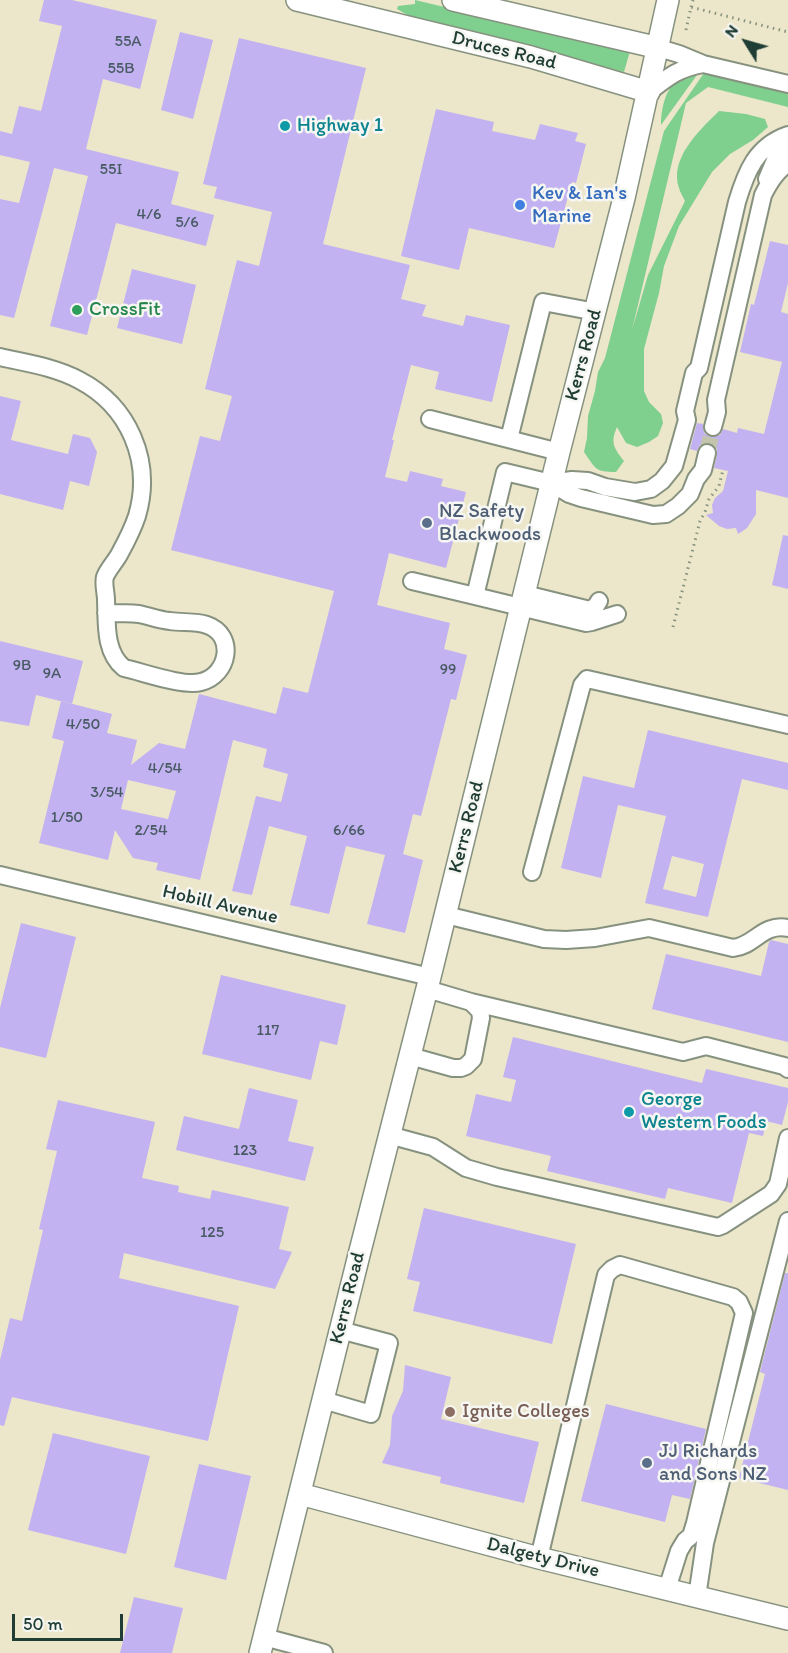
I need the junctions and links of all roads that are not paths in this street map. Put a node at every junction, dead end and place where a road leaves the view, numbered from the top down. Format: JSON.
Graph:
{"nodes":[{"id":1,"x":297,"y":0,"type":"edge"},
{"id":2,"x":453,"y":0,"type":"edge"},
{"id":3,"x":668,"y":0,"type":"edge"},
{"id":4,"x":371,"y":8,"type":"edge"},
{"id":5,"x":658,"y":48,"type":"junction"},
{"id":6,"x":704,"y":64,"type":"junction"},
{"id":7,"x":788,"y":84,"type":"edge"},
{"id":8,"x":649,"y":92,"type":"junction"},
{"id":9,"x":788,"y":135,"type":"edge"},
{"id":10,"x":788,"y":144,"type":"edge"},
{"id":11,"x":788,"y":163,"type":"edge"},
{"id":12,"x":763,"y":195,"type":"junction"},
{"id":13,"x":596,"y":312,"type":"junction"},
{"id":14,"x":0,"y":357,"type":"edge"},
{"id":15,"x":430,"y":418,"type":"dead end"},
{"id":16,"x":709,"y":426,"type":"tunnel mouth"},
{"id":17,"x":509,"y":439,"type":"junction"},
{"id":18,"x":559,"y":452,"type":"junction"},
{"id":19,"x":703,"y":452,"type":"tunnel mouth"},
{"id":20,"x":551,"y":483,"type":"junction"},
{"id":21,"x":412,"y":581,"type":"dead end"},
{"id":22,"x":475,"y":596,"type":"junction"},
{"id":23,"x":523,"y":601,"type":"junction"},
{"id":24,"x":599,"y":601,"type":"dead end"},
{"id":25,"x":106,"y":613,"type":"junction"},
{"id":26,"x":617,"y":614,"type":"dead end"},
{"id":27,"x":788,"y":725,"type":"edge"},
{"id":28,"x":532,"y":872,"type":"dead end"},
{"id":29,"x":0,"y":875,"type":"edge"},
{"id":30,"x":446,"y":915,"type":"junction"},
{"id":31,"x":788,"y":928,"type":"edge"},
{"id":32,"x":429,"y":983,"type":"junction"},
{"id":33,"x":471,"y":1002,"type":"junction"},
{"id":34,"x":410,"y":1056,"type":"junction"},
{"id":35,"x":788,"y":1069,"type":"edge"},
{"id":36,"x":389,"y":1135,"type":"junction"},
{"id":37,"x":788,"y":1138,"type":"edge"},
{"id":38,"x":788,"y":1221,"type":"edge"},
{"id":39,"x":340,"y":1330,"type":"junction"},
{"id":40,"x":323,"y":1400,"type":"junction"},
{"id":41,"x":300,"y":1494,"type":"junction"},
{"id":42,"x":539,"y":1558,"type":"junction"},
{"id":43,"x":667,"y":1589,"type":"junction"},
{"id":44,"x":697,"y":1597,"type":"junction"},
{"id":45,"x":788,"y":1619,"type":"edge"},
{"id":46,"x":262,"y":1645,"type":"edge"},
{"id":47,"x":324,"y":1653,"type":"edge"}],
"edges":[{"from":1,"to":4,"type":"main road","name":"Druces Road"},
{"from":2,"to":5,"type":"main road","name":"Druces Road"},
{"from":3,"to":5,"type":"main road","name":"Kerrs Road"},
{"from":4,"to":8,"type":"main road","name":"Druces Road"},
{"from":5,"to":6,"type":"street","name":"Druces Road"},
{"from":5,"to":8,"type":"main road","name":"Kerrs Road"},
{"from":6,"to":7,"type":"street","name":"Druces Road"},
{"from":6,"to":8,"type":"street","name":"Druces Road"},
{"from":8,"to":13,"type":"main road","name":"Kerrs Road"},
{"from":9,"to":20,"type":"street"},
{"from":10,"to":12,"type":"street"},
{"from":11,"to":12,"type":"street"},
{"from":12,"to":16,"type":"street"},
{"from":13,"to":17,"type":"street"},
{"from":13,"to":18,"type":"main road","name":"Kerrs Road"},
{"from":14,"to":25,"type":"street"},
{"from":15,"to":17,"type":"street"},
{"from":17,"to":18,"type":"street"},
{"from":18,"to":20,"type":"main road","name":"Kerrs Road"},
{"from":19,"to":20,"type":"street"},
{"from":20,"to":22,"type":"street"},
{"from":20,"to":23,"type":"main road","name":"Kerrs Road"},
{"from":21,"to":22,"type":"street"},
{"from":22,"to":23,"type":"street"},
{"from":23,"to":24,"type":"street"},
{"from":23,"to":26,"type":"street"},
{"from":23,"to":30,"type":"main road","name":"Kerrs Road"},
{"from":25,"to":25,"type":"street"},
{"from":27,"to":28,"type":"street"},
{"from":29,"to":32,"type":"street","name":"Hobill Avenue"},
{"from":30,"to":31,"type":"street"},
{"from":30,"to":32,"type":"main road","name":"Kerrs Road"},
{"from":32,"to":33,"type":"street","name":"Hobill Avenue"},
{"from":32,"to":34,"type":"main road","name":"Kerrs Road"},
{"from":33,"to":34,"type":"street"},
{"from":33,"to":35,"type":"street","name":"Hobill Avenue"},
{"from":34,"to":36,"type":"main road","name":"Kerrs Road"},
{"from":36,"to":37,"type":"street"},
{"from":36,"to":39,"type":"main road","name":"Kerrs Road"},
{"from":38,"to":44,"type":"street"},
{"from":39,"to":40,"type":"main road","name":"Kerrs Road"},
{"from":39,"to":40,"type":"street"},
{"from":40,"to":41,"type":"main road","name":"Kerrs Road"},
{"from":41,"to":42,"type":"main road","name":"Dalgety Drive"},
{"from":41,"to":46,"type":"main road","name":"Kerrs Road"},
{"from":42,"to":43,"type":"main road","name":"Dalgety Drive"},
{"from":42,"to":43,"type":"street"},
{"from":43,"to":44,"type":"main road","name":"Dalgety Drive"},
{"from":44,"to":45,"type":"main road","name":"Dalgety Drive"},
{"from":46,"to":47,"type":"street"}]}
